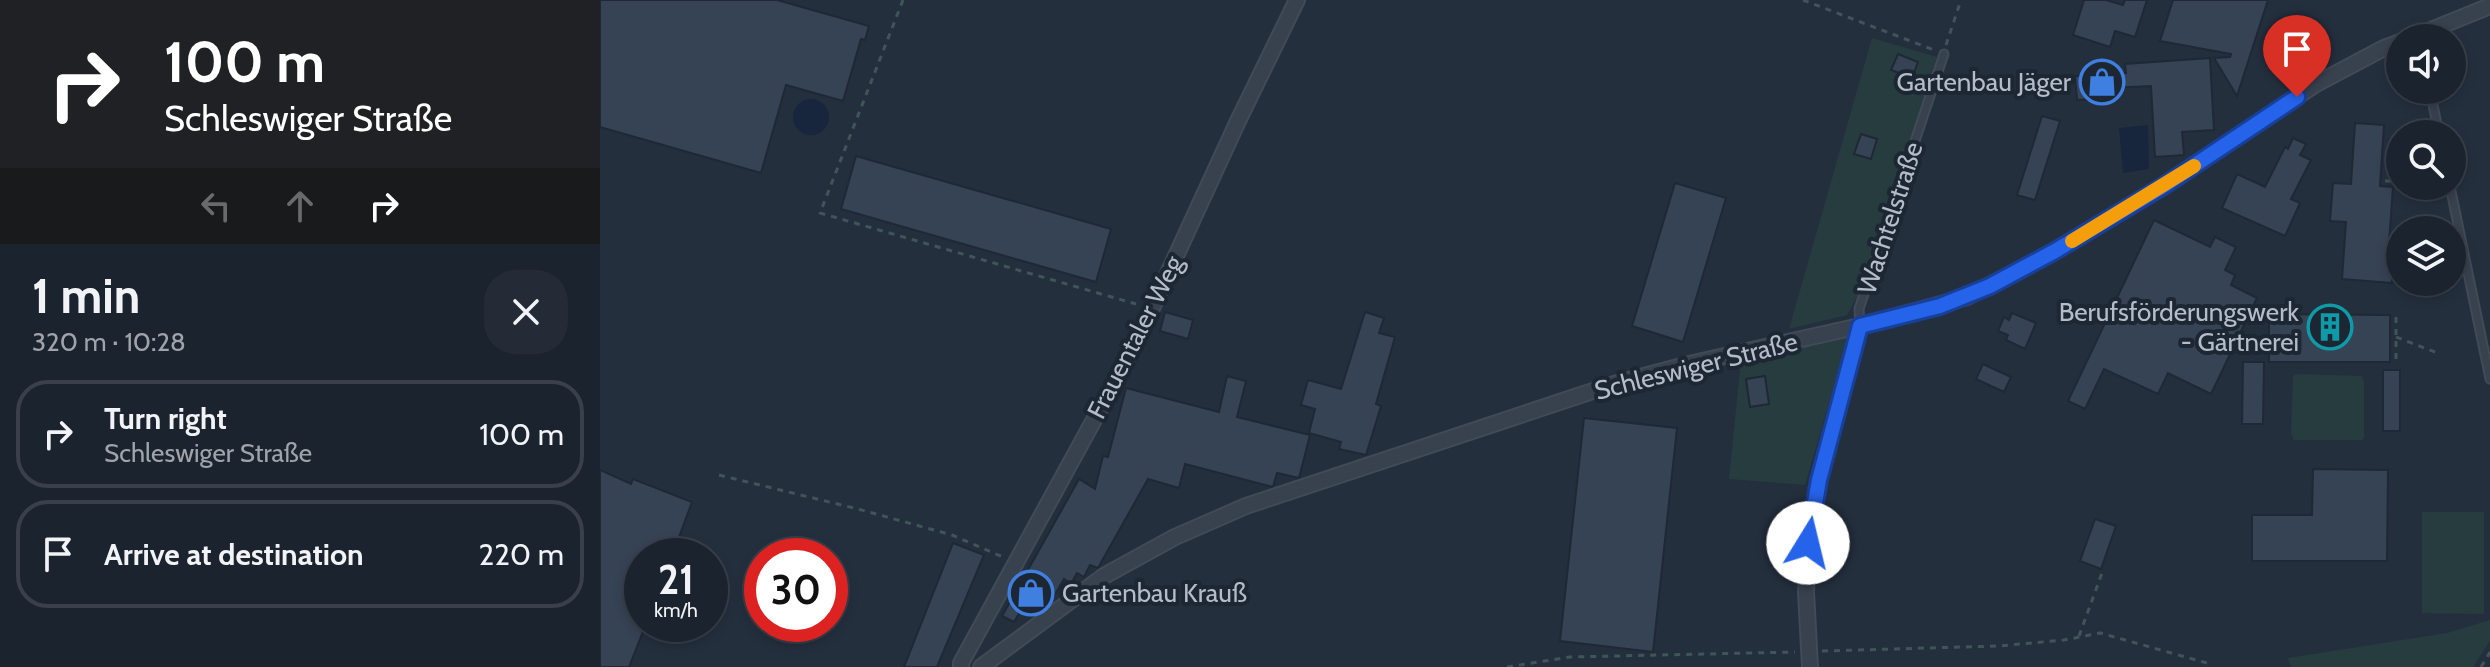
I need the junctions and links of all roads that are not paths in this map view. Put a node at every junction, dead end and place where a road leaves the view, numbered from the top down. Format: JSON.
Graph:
{"nodes":[{"id":1,"x":1297,"y":0,"type":"edge"},
{"id":2,"x":2490,"y":6,"type":"edge"},
{"id":3,"x":2448,"y":24,"type":"edge"},
{"id":4,"x":2386,"y":47,"type":"edge"},
{"id":5,"x":1944,"y":54,"type":"road end"},
{"id":6,"x":2453,"y":200,"type":"edge"},
{"id":7,"x":1860,"y":326,"type":"junction"},
{"id":8,"x":2490,"y":379,"type":"edge"},
{"id":9,"x":961,"y":667,"type":"edge"},
{"id":10,"x":981,"y":667,"type":"edge"},
{"id":11,"x":1810,"y":667,"type":"edge"}],
"edges":[{"from":1,"to":9,"type":"street","name":"Frauentaler Weg"},
{"from":2,"to":3,"type":"street"},
{"from":4,"to":7,"type":"street","name":"Schleswiger Straße"},
{"from":5,"to":7,"type":"lane","name":"Wachtelstraße"},
{"from":6,"to":8,"type":"lane"},
{"from":7,"to":10,"type":"street","name":"Schleswiger Straße"},
{"from":7,"to":11,"type":"street","name":"Wachtelstraße"}]}
